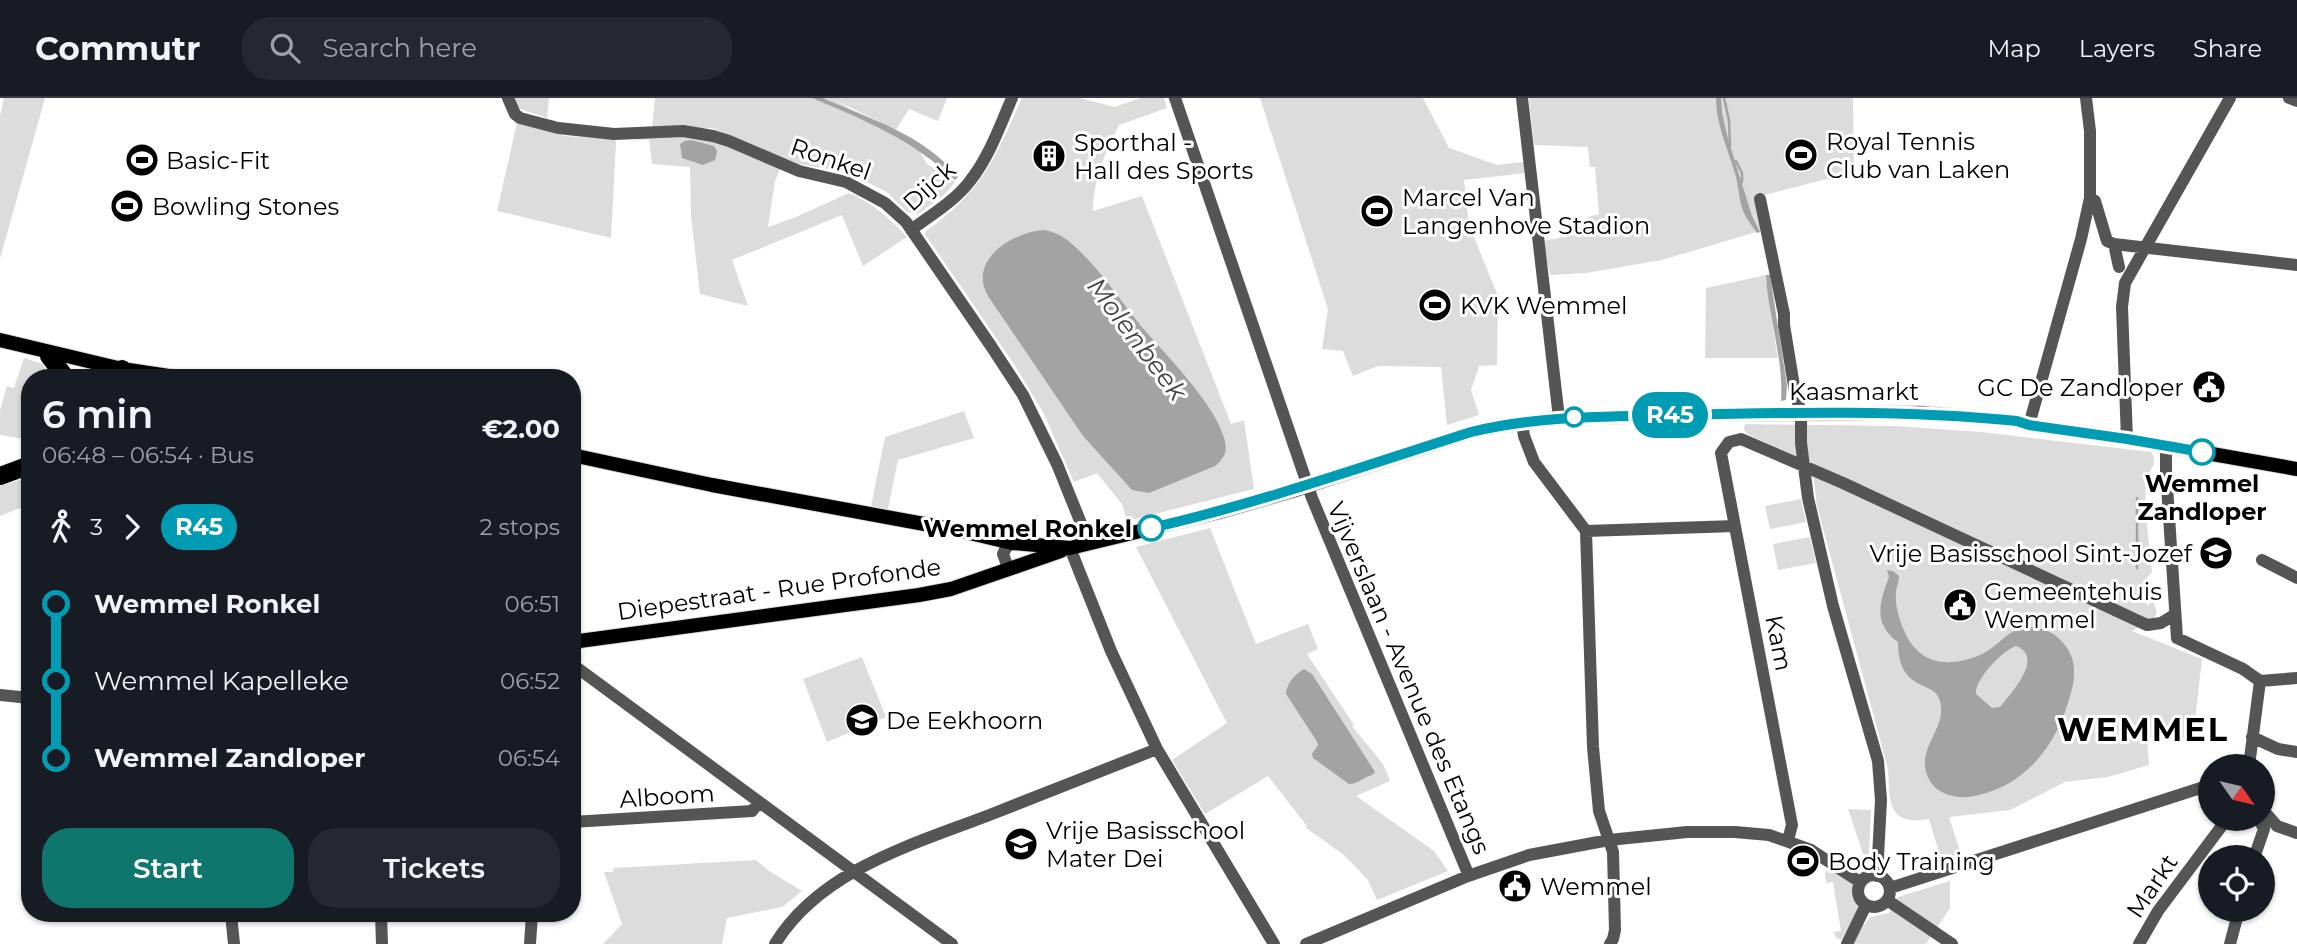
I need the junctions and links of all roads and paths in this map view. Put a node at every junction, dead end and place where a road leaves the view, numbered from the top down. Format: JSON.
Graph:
{"nodes":[{"id":1,"x":508,"y":98,"type":"edge"},
{"id":2,"x":1012,"y":98,"type":"edge"},
{"id":3,"x":1175,"y":98,"type":"edge"},
{"id":4,"x":1522,"y":98,"type":"edge"},
{"id":5,"x":2086,"y":98,"type":"edge"},
{"id":6,"x":2230,"y":98,"type":"edge"},
{"id":7,"x":2289,"y":98,"type":"edge"},
{"id":8,"x":2297,"y":101,"type":"edge"},
{"id":9,"x":2090,"y":198,"type":"junction"},
{"id":10,"x":1760,"y":199,"type":"dead end"},
{"id":11,"x":911,"y":230,"type":"junction"},
{"id":12,"x":2114,"y":244,"type":"junction"},
{"id":13,"x":2147,"y":247,"type":"junction"},
{"id":14,"x":2297,"y":265,"type":"edge"},
{"id":15,"x":2119,"y":267,"type":"dead end"},
{"id":16,"x":0,"y":340,"type":"edge"},
{"id":17,"x":20,"y":345,"type":"junction"},
{"id":18,"x":49,"y":356,"type":"junction"},
{"id":19,"x":59,"y":369,"type":"edge"},
{"id":20,"x":95,"y":369,"type":"edge"},
{"id":21,"x":103,"y":369,"type":"edge"},
{"id":22,"x":1801,"y":413,"type":"junction"},
{"id":23,"x":1559,"y":418,"type":"junction"},
{"id":24,"x":1521,"y":423,"type":"junction"},
{"id":25,"x":2029,"y":425,"type":"junction"},
{"id":26,"x":2127,"y":439,"type":"junction"},
{"id":27,"x":2166,"y":446,"type":"junction"},
{"id":28,"x":581,"y":457,"type":"edge"},
{"id":29,"x":1805,"y":466,"type":"junction"},
{"id":30,"x":21,"y":468,"type":"edge"},
{"id":31,"x":2297,"y":469,"type":"edge"},
{"id":32,"x":21,"y":475,"type":"edge"},
{"id":33,"x":0,"y":476,"type":"edge"},
{"id":34,"x":0,"y":482,"type":"edge"},
{"id":35,"x":1307,"y":485,"type":"junction"},
{"id":36,"x":1735,"y":526,"type":"junction"},
{"id":37,"x":1586,"y":531,"type":"junction"},
{"id":38,"x":1088,"y":543,"type":"junction"},
{"id":39,"x":1019,"y":544,"type":"junction"},
{"id":40,"x":1070,"y":548,"type":"junction"},
{"id":41,"x":2262,"y":560,"type":"dead end"},
{"id":42,"x":1031,"y":561,"type":"junction"},
{"id":43,"x":1013,"y":568,"type":"junction"},
{"id":44,"x":2297,"y":578,"type":"edge"},
{"id":45,"x":2174,"y":615,"type":"junction"},
{"id":46,"x":581,"y":641,"type":"edge"},
{"id":47,"x":581,"y":671,"type":"edge"},
{"id":48,"x":2297,"y":678,"type":"edge"},
{"id":49,"x":2260,"y":681,"type":"junction"},
{"id":50,"x":0,"y":695,"type":"edge"},
{"id":51,"x":21,"y":697,"type":"edge"},
{"id":52,"x":0,"y":704,"type":"edge"},
{"id":53,"x":21,"y":705,"type":"edge"},
{"id":54,"x":2252,"y":737,"type":"junction"},
{"id":55,"x":1157,"y":749,"type":"junction"},
{"id":56,"x":2297,"y":752,"type":"edge"},
{"id":57,"x":2250,"y":754,"type":"edge"},
{"id":58,"x":2198,"y":789,"type":"edge"},
{"id":59,"x":760,"y":802,"type":"junction"},
{"id":60,"x":581,"y":821,"type":"edge"},
{"id":61,"x":2275,"y":823,"type":"edge"},
{"id":62,"x":2218,"y":831,"type":"edge"},
{"id":63,"x":2297,"y":833,"type":"edge"},
{"id":64,"x":1609,"y":840,"type":"junction"},
{"id":65,"x":1788,"y":840,"type":"junction"},
{"id":66,"x":853,"y":872,"type":"junction"},
{"id":67,"x":1469,"y":876,"type":"junction"},
{"id":68,"x":1877,"y":876,"type":"junction"},
{"id":69,"x":1860,"y":882,"type":"junction"},
{"id":70,"x":1889,"y":894,"type":"junction"},
{"id":71,"x":1866,"y":905,"type":"junction"},
{"id":72,"x":232,"y":922,"type":"edge"},
{"id":73,"x":381,"y":922,"type":"edge"},
{"id":74,"x":531,"y":922,"type":"edge"},
{"id":75,"x":2236,"y":922,"type":"edge"},
{"id":76,"x":234,"y":944,"type":"edge"},
{"id":77,"x":382,"y":944,"type":"edge"},
{"id":78,"x":530,"y":944,"type":"edge"},
{"id":79,"x":775,"y":944,"type":"edge"},
{"id":80,"x":952,"y":944,"type":"edge"},
{"id":81,"x":1274,"y":944,"type":"edge"},
{"id":82,"x":1306,"y":944,"type":"edge"},
{"id":83,"x":1610,"y":944,"type":"edge"},
{"id":84,"x":1847,"y":944,"type":"edge"},
{"id":85,"x":1952,"y":944,"type":"edge"},
{"id":86,"x":2139,"y":944,"type":"edge"},
{"id":87,"x":2230,"y":944,"type":"edge"}],
"edges":[{"from":1,"to":11,"type":"street","name":"Ronkel"},
{"from":2,"to":11,"type":"street","name":"Dijck"},
{"from":3,"to":35,"type":"street","name":"Vijverslaan - Avenue des Etangs"},
{"from":4,"to":23,"type":"street"},
{"from":5,"to":9,"type":"street"},
{"from":6,"to":13,"type":"street"},
{"from":7,"to":8,"type":"street"},
{"from":9,"to":12,"type":"street"},
{"from":9,"to":25,"type":"street"},
{"from":10,"to":22,"type":"street"},
{"from":11,"to":38,"type":"street","name":"Ronkel"},
{"from":12,"to":13,"type":"street"},
{"from":12,"to":15,"type":"street"},
{"from":13,"to":14,"type":"street"},
{"from":13,"to":26,"type":"street"},
{"from":16,"to":17,"type":"main road"},
{"from":17,"to":18,"type":"main road"},
{"from":17,"to":21,"type":"main road"},
{"from":18,"to":19,"type":"highway"},
{"from":18,"to":20,"type":"main road"},
{"from":22,"to":23,"type":"main road","name":"Kaasmarkt"},
{"from":22,"to":25,"type":"main road","name":"Kaasmarkt"},
{"from":22,"to":29,"type":"street"},
{"from":23,"to":24,"type":"main road","name":"Kaasmarkt"},
{"from":24,"to":35,"type":"main road","name":"Kaasmarkt"},
{"from":24,"to":37,"type":"street"},
{"from":25,"to":26,"type":"main road","name":"Kaasmarkt"},
{"from":26,"to":27,"type":"main road","name":"Kaasmarkt"},
{"from":27,"to":31,"type":"main road","name":"Kaasmarkt"},
{"from":27,"to":45,"type":"street"},
{"from":28,"to":39,"type":"main road"},
{"from":29,"to":36,"type":"street","name":"Kam"},
{"from":29,"to":45,"type":"street"},
{"from":29,"to":68,"type":"street"},
{"from":30,"to":33,"type":"highway"},
{"from":32,"to":34,"type":"highway"},
{"from":35,"to":38,"type":"main road","name":"Diepestraat - Rue Profonde"},
{"from":35,"to":67,"type":"street","name":"Vijverslaan - Avenue des Etangs"},
{"from":36,"to":37,"type":"street"},
{"from":36,"to":65,"type":"street","name":"Kam"},
{"from":37,"to":64,"type":"street"},
{"from":38,"to":40,"type":"main road","name":"Diepestraat - Rue Profonde"},
{"from":39,"to":40,"type":"main road"},
{"from":39,"to":42,"type":"street"},
{"from":39,"to":43,"type":"street"},
{"from":40,"to":42,"type":"main road","name":"Diepestraat - Rue Profonde"},
{"from":40,"to":55,"type":"street"},
{"from":41,"to":44,"type":"street"},
{"from":42,"to":43,"type":"main road","name":"Diepestraat - Rue Profonde"},
{"from":43,"to":46,"type":"main road","name":"Diepestraat - Rue Profonde"},
{"from":45,"to":49,"type":"street"},
{"from":47,"to":59,"type":"street"},
{"from":48,"to":49,"type":"street"},
{"from":49,"to":54,"type":"street"},
{"from":50,"to":51,"type":"street"},
{"from":52,"to":53,"type":"street"},
{"from":54,"to":56,"type":"street"},
{"from":54,"to":57,"type":"street"},
{"from":55,"to":66,"type":"street"},
{"from":55,"to":81,"type":"street"},
{"from":58,"to":70,"type":"street"},
{"from":59,"to":60,"type":"street","name":"Alboom"},
{"from":59,"to":66,"type":"street"},
{"from":61,"to":63,"type":"street"},
{"from":62,"to":86,"type":"street","name":"Markt"},
{"from":64,"to":65,"type":"street"},
{"from":64,"to":67,"type":"street"},
{"from":64,"to":83,"type":"street"},
{"from":65,"to":69,"type":"street"},
{"from":66,"to":79,"type":"street"},
{"from":66,"to":80,"type":"street"},
{"from":67,"to":82,"type":"street"},
{"from":68,"to":69,"type":"street"},
{"from":68,"to":70,"type":"street"},
{"from":69,"to":71,"type":"street"},
{"from":70,"to":71,"type":"street"},
{"from":70,"to":85,"type":"street"},
{"from":71,"to":84,"type":"street"},
{"from":72,"to":76,"type":"street"},
{"from":73,"to":77,"type":"street"},
{"from":74,"to":78,"type":"street"},
{"from":75,"to":87,"type":"street"}]}
